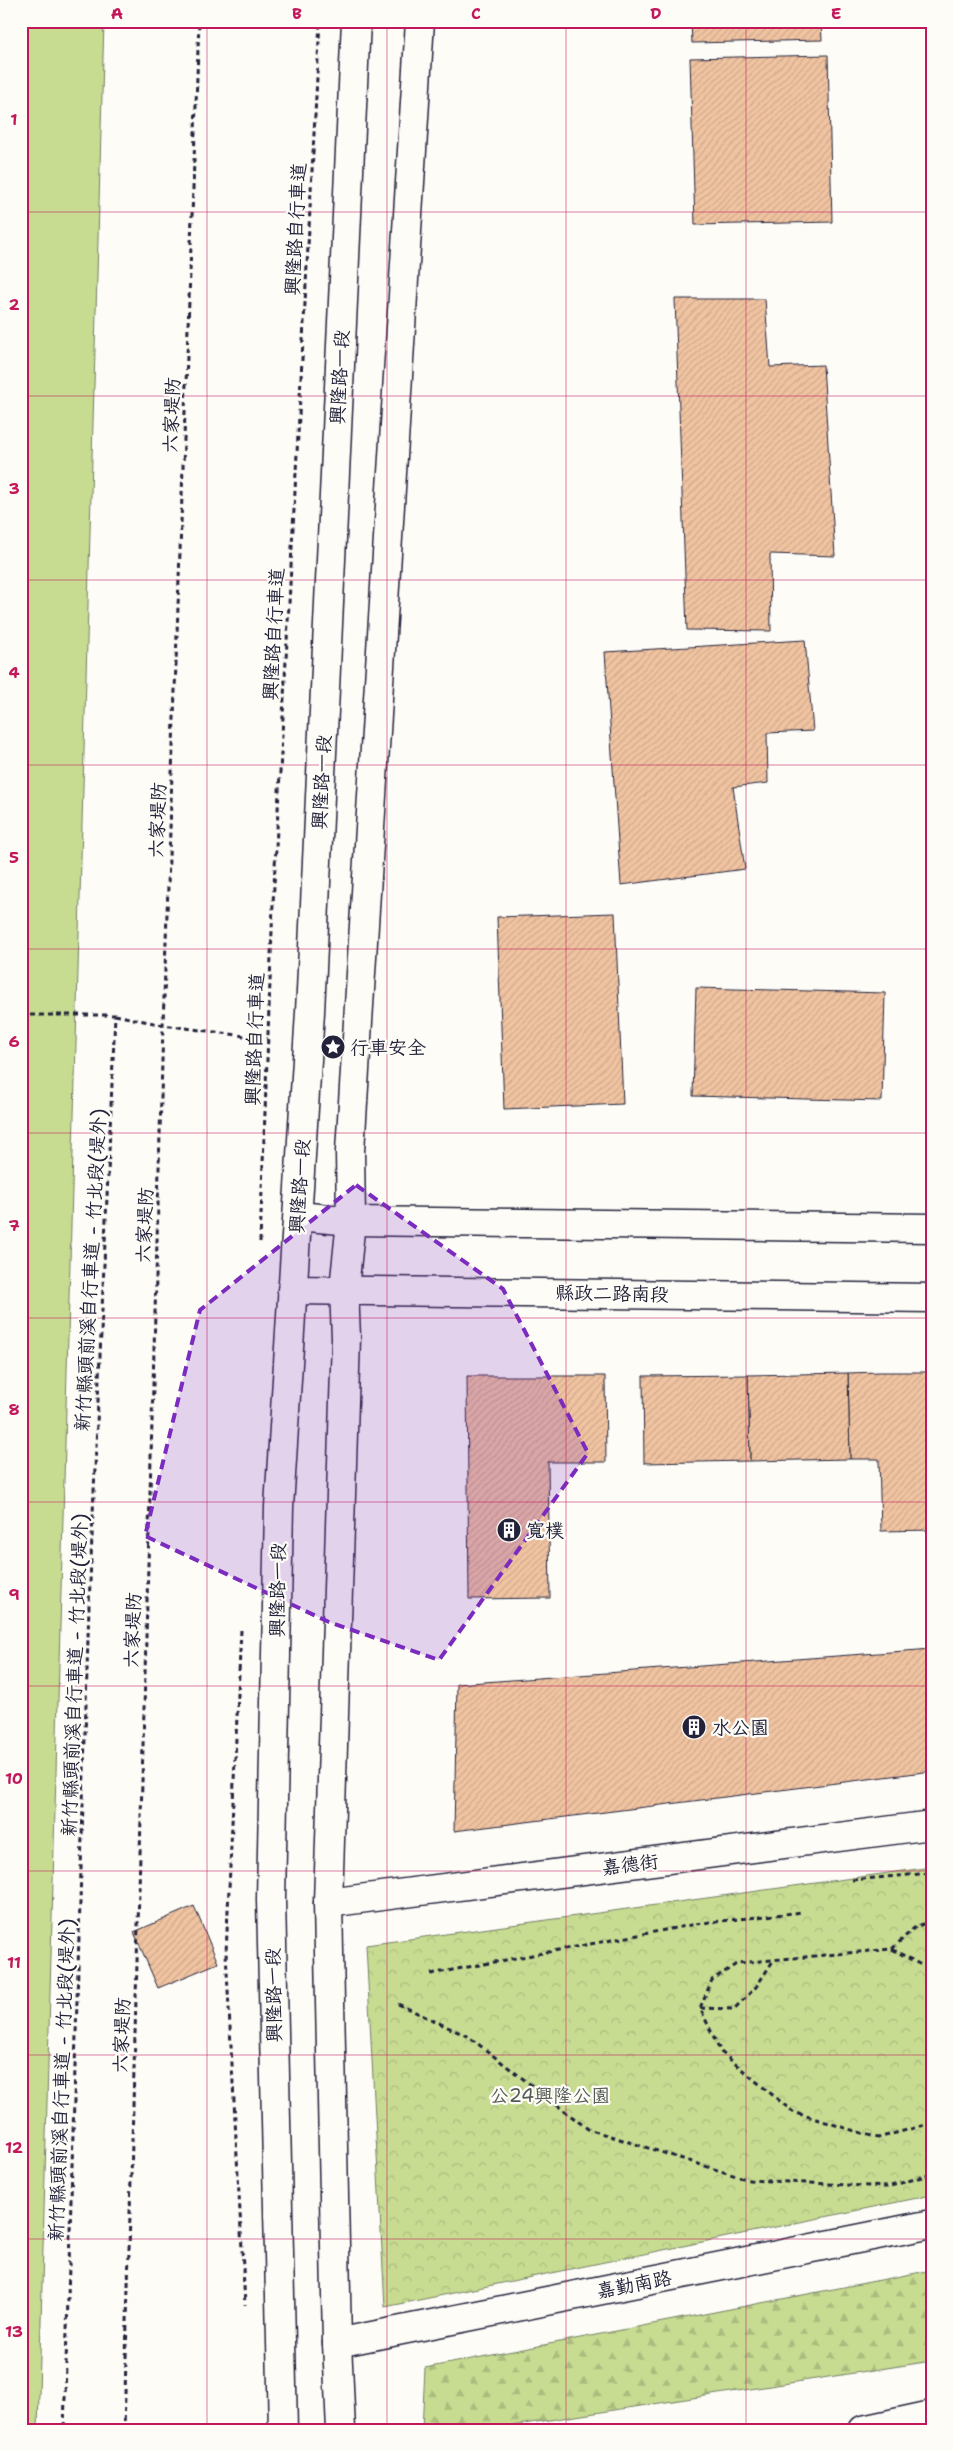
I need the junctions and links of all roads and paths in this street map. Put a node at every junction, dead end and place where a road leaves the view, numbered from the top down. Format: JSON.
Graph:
{"nodes":[{"id":1,"x":199,"y":21,"type":"edge"},
{"id":2,"x":320,"y":21,"type":"edge"},
{"id":3,"x":356,"y":21,"type":"edge"},
{"id":4,"x":420,"y":21,"type":"edge"},
{"id":5,"x":21,"y":1015,"type":"edge"},
{"id":6,"x":115,"y":1015,"type":"junction"},
{"id":7,"x":163,"y":1025,"type":"junction"},
{"id":8,"x":267,"y":1039,"type":"junction"},
{"id":9,"x":298,"y":1216,"type":"junction"},
{"id":10,"x":352,"y":1221,"type":"junction"},
{"id":11,"x":932,"y":1228,"type":"edge"},
{"id":12,"x":260,"y":1248,"type":"dead end"},
{"id":13,"x":344,"y":1289,"type":"junction"},
{"id":14,"x":292,"y":1290,"type":"junction"},
{"id":15,"x":932,"y":1298,"type":"edge"},
{"id":16,"x":932,"y":1825,"type":"edge"},
{"id":17,"x":932,"y":1873,"type":"edge"},
{"id":18,"x":852,"y":1880,"type":"dead end"},
{"id":19,"x":328,"y":1903,"type":"junction"},
{"id":20,"x":803,"y":1912,"type":"dead end"},
{"id":21,"x":932,"y":1920,"type":"edge"},
{"id":22,"x":892,"y":1949,"type":"junction"},
{"id":23,"x":774,"y":1961,"type":"junction"},
{"id":24,"x":932,"y":1966,"type":"edge"},
{"id":25,"x":431,"y":1974,"type":"dead end"},
{"id":26,"x":398,"y":2004,"type":"dead end"},
{"id":27,"x":700,"y":2008,"type":"junction"},
{"id":28,"x":932,"y":2123,"type":"edge"},
{"id":29,"x":932,"y":2174,"type":"edge"},
{"id":30,"x":932,"y":2224,"type":"edge"},
{"id":31,"x":337,"y":2343,"type":"junction"},
{"id":32,"x":932,"y":2415,"type":"edge"},
{"id":33,"x":64,"y":2430,"type":"edge"},
{"id":34,"x":124,"y":2430,"type":"edge"},
{"id":35,"x":283,"y":2430,"type":"edge"},
{"id":36,"x":341,"y":2430,"type":"edge"},
{"id":37,"x":863,"y":2430,"type":"edge"}],
"edges":[{"from":1,"to":7,"type":"path","name":"六家堤防"},
{"from":2,"to":8,"type":"path","name":"興隆路自行車道"},
{"from":3,"to":9,"type":"main road","name":"興隆路一段"},
{"from":4,"to":10,"type":"main road"},
{"from":5,"to":6,"type":"path"},
{"from":6,"to":7,"type":"path"},
{"from":6,"to":33,"type":"path","name":"新竹縣頭前溪自行車道 - 竹北段(堤外)"},
{"from":7,"to":8,"type":"path"},
{"from":7,"to":34,"type":"path","name":"六家堤防"},
{"from":8,"to":12,"type":"path","name":"興隆路自行車道"},
{"from":9,"to":10,"type":"main road"},
{"from":9,"to":14,"type":"main road","name":"興隆路一段"},
{"from":10,"to":11,"type":"main road"},
{"from":10,"to":13,"type":"main road"},
{"from":13,"to":14,"type":"main road","name":"縣政二路南段"},
{"from":13,"to":15,"type":"main road","name":"縣政二路南段"},
{"from":13,"to":19,"type":"main road"},
{"from":14,"to":35,"type":"main road","name":"興隆路一段"},
{"from":16,"to":19,"type":"main road","name":"嘉德街"},
{"from":17,"to":18,"type":"path"},
{"from":19,"to":31,"type":"main road"},
{"from":20,"to":25,"type":"path"},
{"from":21,"to":22,"type":"path"},
{"from":22,"to":23,"type":"path"},
{"from":22,"to":24,"type":"path"},
{"from":23,"to":27,"type":"path"},
{"from":23,"to":27,"type":"path"},
{"from":26,"to":29,"type":"path"},
{"from":27,"to":28,"type":"path"},
{"from":30,"to":31,"type":"main road","name":"嘉勤南路"},
{"from":31,"to":36,"type":"main road"},
{"from":32,"to":37,"type":"main road"}]}
